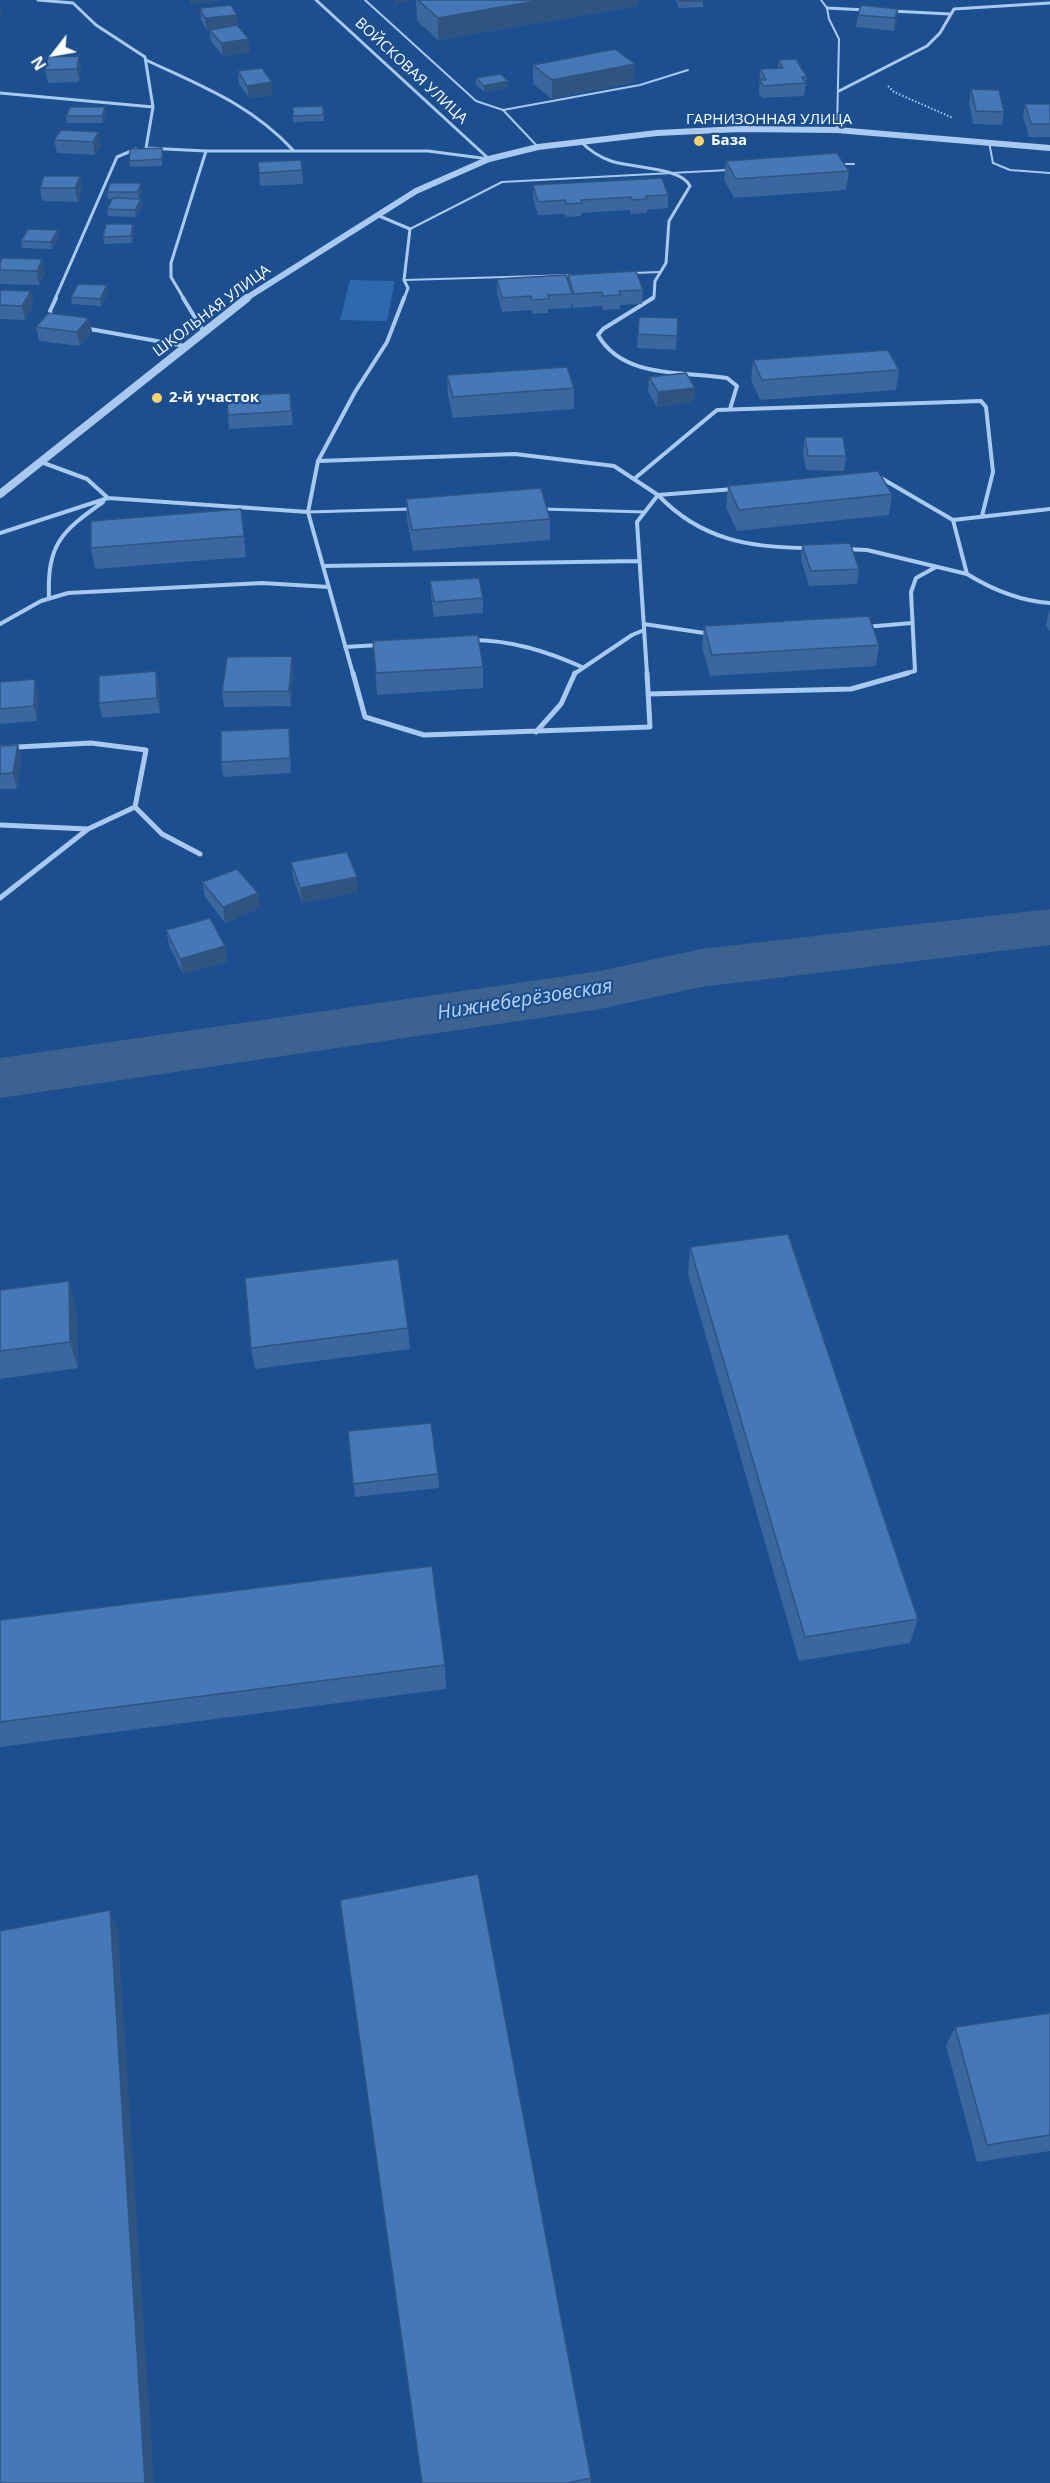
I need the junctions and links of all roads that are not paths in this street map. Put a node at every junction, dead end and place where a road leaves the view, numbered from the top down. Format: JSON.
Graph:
{"nodes":[{"id":1,"x":38,"y":0,"type":"edge"},
{"id":2,"x":316,"y":0,"type":"edge"},
{"id":3,"x":365,"y":0,"type":"edge"},
{"id":4,"x":821,"y":0,"type":"edge"},
{"id":5,"x":952,"y":0,"type":"edge"},
{"id":6,"x":1050,"y":3,"type":"edge"},
{"id":7,"x":827,"y":8,"type":"junction"},
{"id":8,"x":954,"y":9,"type":"junction"},
{"id":9,"x":872,"y":10,"type":"edge"},
{"id":10,"x":883,"y":10,"type":"edge"},
{"id":11,"x":950,"y":14,"type":"junction"},
{"id":12,"x":146,"y":60,"type":"junction"},
{"id":13,"x":688,"y":70,"type":"dead end"},
{"id":14,"x":839,"y":91,"type":"junction"},
{"id":15,"x":0,"y":93,"type":"edge"},
{"id":16,"x":153,"y":107,"type":"junction"},
{"id":17,"x":503,"y":110,"type":"junction"},
{"id":18,"x":837,"y":130,"type":"junction"},
{"id":19,"x":580,"y":141,"type":"junction"},
{"id":20,"x":989,"y":142,"type":"junction"},
{"id":21,"x":538,"y":147,"type":"junction"},
{"id":22,"x":146,"y":148,"type":"junction"},
{"id":23,"x":1050,"y":148,"type":"edge"},
{"id":24,"x":293,"y":150,"type":"junction"},
{"id":25,"x":206,"y":151,"type":"junction"},
{"id":26,"x":489,"y":159,"type":"junction"},
{"id":27,"x":854,"y":164,"type":"dead end"},
{"id":28,"x":831,"y":165,"type":"edge"},
{"id":29,"x":729,"y":170,"type":"edge"},
{"id":30,"x":673,"y":173,"type":"junction"},
{"id":31,"x":1050,"y":173,"type":"edge"},
{"id":32,"x":377,"y":215,"type":"junction"},
{"id":33,"x":410,"y":229,"type":"junction"},
{"id":34,"x":660,"y":272,"type":"junction"},
{"id":35,"x":626,"y":273,"type":"edge"},
{"id":36,"x":579,"y":275,"type":"edge"},
{"id":37,"x":404,"y":280,"type":"junction"},
{"id":38,"x":60,"y":323,"type":"edge"},
{"id":39,"x":83,"y":327,"type":"edge"},
{"id":40,"x":204,"y":332,"type":"junction"},
{"id":41,"x":185,"y":346,"type":"junction"},
{"id":42,"x":730,"y":409,"type":"junction"},
{"id":43,"x":41,"y":462,"type":"junction"},
{"id":44,"x":318,"y":462,"type":"junction"},
{"id":45,"x":634,"y":479,"type":"junction"},
{"id":46,"x":869,"y":479,"type":"edge"},
{"id":47,"x":740,"y":489,"type":"edge"},
{"id":48,"x":0,"y":494,"type":"edge"},
{"id":49,"x":658,"y":495,"type":"junction"},
{"id":50,"x":108,"y":498,"type":"junction"},
{"id":51,"x":421,"y":508,"type":"edge"},
{"id":52,"x":540,"y":509,"type":"edge"},
{"id":53,"x":1050,"y":509,"type":"edge"},
{"id":54,"x":308,"y":512,"type":"junction"},
{"id":55,"x":645,"y":512,"type":"junction"},
{"id":56,"x":982,"y":516,"type":"junction"},
{"id":57,"x":953,"y":520,"type":"junction"},
{"id":58,"x":0,"y":533,"type":"edge"},
{"id":59,"x":819,"y":548,"type":"edge"},
{"id":60,"x":842,"y":548,"type":"edge"},
{"id":61,"x":639,"y":561,"type":"junction"},
{"id":62,"x":323,"y":566,"type":"junction"},
{"id":63,"x":936,"y":567,"type":"junction"},
{"id":64,"x":967,"y":574,"type":"junction"},
{"id":65,"x":329,"y":587,"type":"junction"},
{"id":66,"x":49,"y":598,"type":"junction"},
{"id":67,"x":1050,"y":603,"type":"edge"},
{"id":68,"x":912,"y":623,"type":"junction"},
{"id":69,"x":0,"y":624,"type":"edge"},
{"id":70,"x":644,"y":627,"type":"junction"},
{"id":71,"x":855,"y":628,"type":"edge"},
{"id":72,"x":719,"y":634,"type":"edge"},
{"id":73,"x":464,"y":640,"type":"edge"},
{"id":74,"x":381,"y":645,"type":"edge"},
{"id":75,"x":345,"y":647,"type":"junction"},
{"id":76,"x":582,"y":667,"type":"junction"},
{"id":77,"x":648,"y":694,"type":"junction"},
{"id":78,"x":536,"y":732,"type":"junction"},
{"id":79,"x":0,"y":748,"type":"edge"},
{"id":80,"x":135,"y":807,"type":"junction"},
{"id":81,"x":0,"y":825,"type":"edge"},
{"id":82,"x":87,"y":829,"type":"junction"},
{"id":83,"x":200,"y":854,"type":"dead end"},
{"id":84,"x":0,"y":898,"type":"edge"}],
"edges":[{"from":1,"to":12,"type":"street"},
{"from":2,"to":26,"type":"street","name":"ВОЙСКОВАЯ УЛИЦА"},
{"from":3,"to":17,"type":"lane"},
{"from":4,"to":7,"type":"lane"},
{"from":5,"to":8,"type":"street"},
{"from":6,"to":8,"type":"street"},
{"from":7,"to":9,"type":"street"},
{"from":7,"to":14,"type":"lane"},
{"from":8,"to":11,"type":"street"},
{"from":10,"to":11,"type":"street"},
{"from":11,"to":14,"type":"street"},
{"from":12,"to":16,"type":"street"},
{"from":12,"to":24,"type":"street"},
{"from":13,"to":17,"type":"lane"},
{"from":14,"to":18,"type":"lane"},
{"from":15,"to":16,"type":"street"},
{"from":16,"to":22,"type":"street"},
{"from":17,"to":21,"type":"lane"},
{"from":18,"to":19,"type":"street","name":"ГАРНИЗОННАЯ УЛИЦА"},
{"from":18,"to":20,"type":"street","name":"ГАРНИЗОННАЯ УЛИЦА"},
{"from":19,"to":21,"type":"street","name":"ГАРНИЗОННАЯ УЛИЦА"},
{"from":19,"to":30,"type":"street"},
{"from":20,"to":23,"type":"street","name":"ГАРНИЗОННАЯ УЛИЦА"},
{"from":20,"to":31,"type":"lane"},
{"from":21,"to":26,"type":"street","name":"ГАРНИЗОННАЯ УЛИЦА"},
{"from":22,"to":25,"type":"street"},
{"from":22,"to":38,"type":"street"},
{"from":24,"to":25,"type":"street"},
{"from":24,"to":26,"type":"street"},
{"from":25,"to":40,"type":"street"},
{"from":26,"to":32,"type":"street","name":"ШКОЛЬНАЯ УЛИЦА"},
{"from":27,"to":28,"type":"lane"},
{"from":29,"to":30,"type":"lane"},
{"from":30,"to":33,"type":"lane"},
{"from":30,"to":34,"type":"street"},
{"from":32,"to":33,"type":"street"},
{"from":32,"to":40,"type":"street","name":"ШКОЛЬНАЯ УЛИЦА"},
{"from":33,"to":37,"type":"street"},
{"from":34,"to":35,"type":"lane"},
{"from":34,"to":42,"type":"street"},
{"from":36,"to":37,"type":"lane"},
{"from":37,"to":44,"type":"street"},
{"from":39,"to":41,"type":"street"},
{"from":40,"to":41,"type":"street","name":"ШКОЛЬНАЯ УЛИЦА"},
{"from":41,"to":43,"type":"street","name":"ШКОЛЬНАЯ УЛИЦА"},
{"from":42,"to":45,"type":"street"},
{"from":42,"to":56,"type":"street"},
{"from":43,"to":48,"type":"street","name":"ШКОЛЬНАЯ УЛИЦА"},
{"from":43,"to":50,"type":"street"},
{"from":44,"to":45,"type":"street"},
{"from":44,"to":54,"type":"street"},
{"from":45,"to":49,"type":"street"},
{"from":46,"to":57,"type":"street"},
{"from":47,"to":49,"type":"street"},
{"from":49,"to":55,"type":"street"},
{"from":49,"to":59,"type":"street"},
{"from":50,"to":54,"type":"street"},
{"from":50,"to":58,"type":"street"},
{"from":50,"to":66,"type":"street"},
{"from":51,"to":54,"type":"lane"},
{"from":52,"to":55,"type":"lane"},
{"from":53,"to":56,"type":"street"},
{"from":54,"to":62,"type":"street"},
{"from":55,"to":61,"type":"street"},
{"from":56,"to":57,"type":"street"},
{"from":57,"to":64,"type":"street"},
{"from":60,"to":63,"type":"street"},
{"from":61,"to":62,"type":"street"},
{"from":61,"to":70,"type":"street"},
{"from":62,"to":65,"type":"street"},
{"from":63,"to":64,"type":"street"},
{"from":63,"to":68,"type":"street"},
{"from":64,"to":67,"type":"street"},
{"from":65,"to":66,"type":"street"},
{"from":65,"to":75,"type":"street"},
{"from":66,"to":69,"type":"street"},
{"from":68,"to":71,"type":"street"},
{"from":68,"to":77,"type":"street"},
{"from":70,"to":72,"type":"street"},
{"from":70,"to":76,"type":"street"},
{"from":70,"to":77,"type":"street"},
{"from":73,"to":76,"type":"street"},
{"from":74,"to":75,"type":"street"},
{"from":75,"to":78,"type":"street"},
{"from":76,"to":78,"type":"street"},
{"from":77,"to":78,"type":"street"},
{"from":79,"to":80,"type":"street"},
{"from":80,"to":82,"type":"street"},
{"from":80,"to":83,"type":"street"},
{"from":81,"to":82,"type":"street"},
{"from":82,"to":84,"type":"street"}]}
